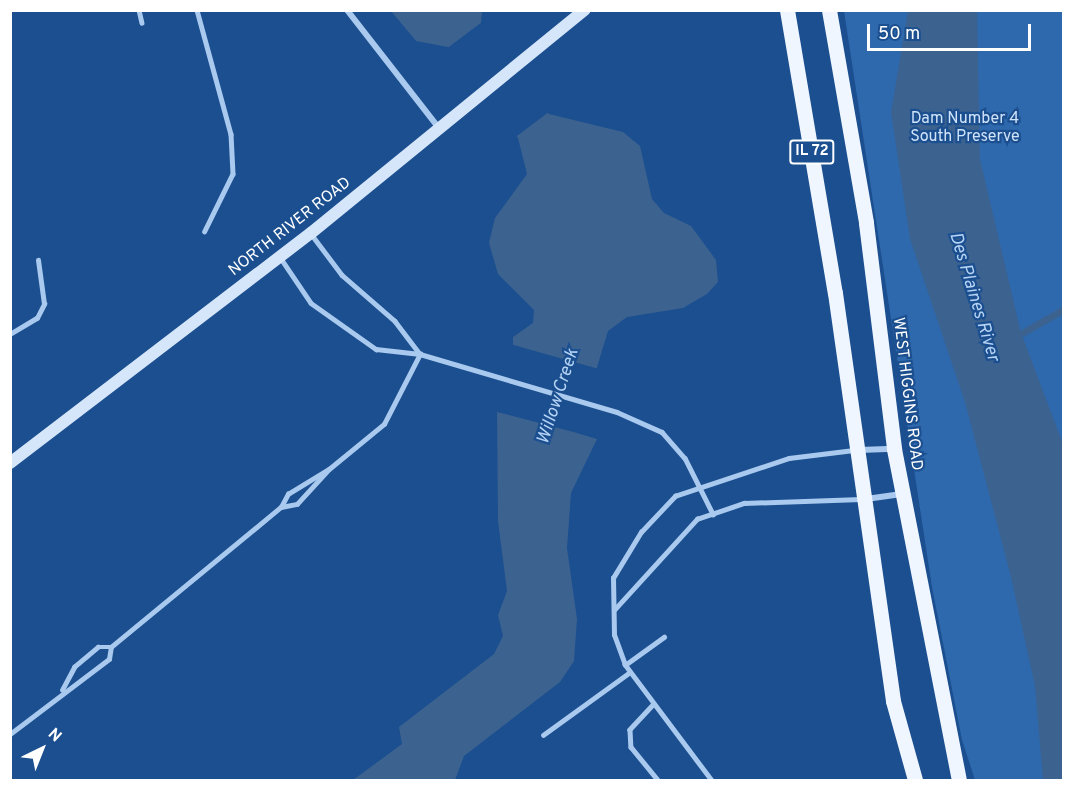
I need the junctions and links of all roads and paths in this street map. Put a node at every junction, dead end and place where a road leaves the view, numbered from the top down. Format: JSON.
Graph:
{"nodes":[{"id":1,"x":139,"y":10,"type":"edge"},
{"id":2,"x":198,"y":10,"type":"edge"},
{"id":3,"x":347,"y":10,"type":"edge"},
{"id":4,"x":584,"y":10,"type":"edge"},
{"id":5,"x":787,"y":10,"type":"edge"},
{"id":6,"x":829,"y":10,"type":"edge"},
{"id":7,"x":142,"y":23,"type":"dead end"},
{"id":8,"x":439,"y":129,"type":"junction"},
{"id":9,"x":205,"y":231,"type":"dead end"},
{"id":10,"x":311,"y":233,"type":"junction"},
{"id":11,"x":280,"y":257,"type":"junction"},
{"id":12,"x":38,"y":260,"type":"dead end"},
{"id":13,"x":10,"y":334,"type":"edge"},
{"id":14,"x":420,"y":354,"type":"junction"},
{"id":15,"x":894,"y":449,"type":"junction"},
{"id":16,"x":856,"y":450,"type":"junction"},
{"id":17,"x":10,"y":463,"type":"edge"},
{"id":18,"x":328,"y":469,"type":"junction"},
{"id":19,"x":700,"y":487,"type":"junction"},
{"id":20,"x":902,"y":494,"type":"junction"},
{"id":21,"x":865,"y":499,"type":"junction"},
{"id":22,"x":281,"y":507,"type":"junction"},
{"id":23,"x":713,"y":514,"type":"junction"},
{"id":24,"x":615,"y":609,"type":"junction"},
{"id":25,"x":664,"y":637,"type":"dead end"},
{"id":26,"x":111,"y":647,"type":"junction"},
{"id":27,"x":625,"y":665,"type":"junction"},
{"id":28,"x":630,"y":672,"type":"junction"},
{"id":29,"x":62,"y":690,"type":"junction"},
{"id":30,"x":653,"y":705,"type":"junction"},
{"id":31,"x":10,"y":734,"type":"edge"},
{"id":32,"x":543,"y":735,"type":"dead end"},
{"id":33,"x":658,"y":780,"type":"edge"},
{"id":34,"x":711,"y":780,"type":"edge"},
{"id":35,"x":915,"y":780,"type":"edge"},
{"id":36,"x":959,"y":780,"type":"edge"}],
"edges":[{"from":1,"to":7,"type":"lane"},
{"from":2,"to":9,"type":"lane"},
{"from":3,"to":8,"type":"street"},
{"from":4,"to":8,"type":"main road","name":"NORTH RIVER ROAD"},
{"from":5,"to":16,"type":"main road","number":"IL 72"},
{"from":6,"to":15,"type":"main road","name":"WEST HIGGINS ROAD","number":"IL 72"},
{"from":8,"to":10,"type":"main road","name":"NORTH RIVER ROAD"},
{"from":10,"to":11,"type":"main road","name":"NORTH RIVER ROAD"},
{"from":10,"to":14,"type":"lane"},
{"from":11,"to":14,"type":"lane"},
{"from":11,"to":17,"type":"main road","name":"NORTH RIVER ROAD"},
{"from":12,"to":13,"type":"lane"},
{"from":14,"to":18,"type":"lane"},
{"from":14,"to":19,"type":"lane"},
{"from":15,"to":16,"type":"street"},
{"from":15,"to":20,"type":"main road","name":"WEST HIGGINS ROAD","number":"IL 72"},
{"from":16,"to":19,"type":"lane"},
{"from":16,"to":21,"type":"main road","number":"IL 72"},
{"from":18,"to":22,"type":"lane"},
{"from":18,"to":22,"type":"lane"},
{"from":19,"to":23,"type":"lane"},
{"from":19,"to":24,"type":"lane"},
{"from":20,"to":21,"type":"street"},
{"from":20,"to":36,"type":"main road","name":"WEST HIGGINS ROAD","number":"IL 72"},
{"from":21,"to":23,"type":"lane"},
{"from":21,"to":35,"type":"main road","number":"IL 72"},
{"from":22,"to":26,"type":"lane"},
{"from":23,"to":24,"type":"lane"},
{"from":24,"to":27,"type":"lane"},
{"from":25,"to":27,"type":"lane"},
{"from":26,"to":29,"type":"lane"},
{"from":26,"to":29,"type":"lane"},
{"from":27,"to":28,"type":"lane"},
{"from":28,"to":30,"type":"lane"},
{"from":28,"to":32,"type":"lane"},
{"from":29,"to":31,"type":"lane"},
{"from":30,"to":33,"type":"lane"},
{"from":30,"to":34,"type":"lane"}]}
